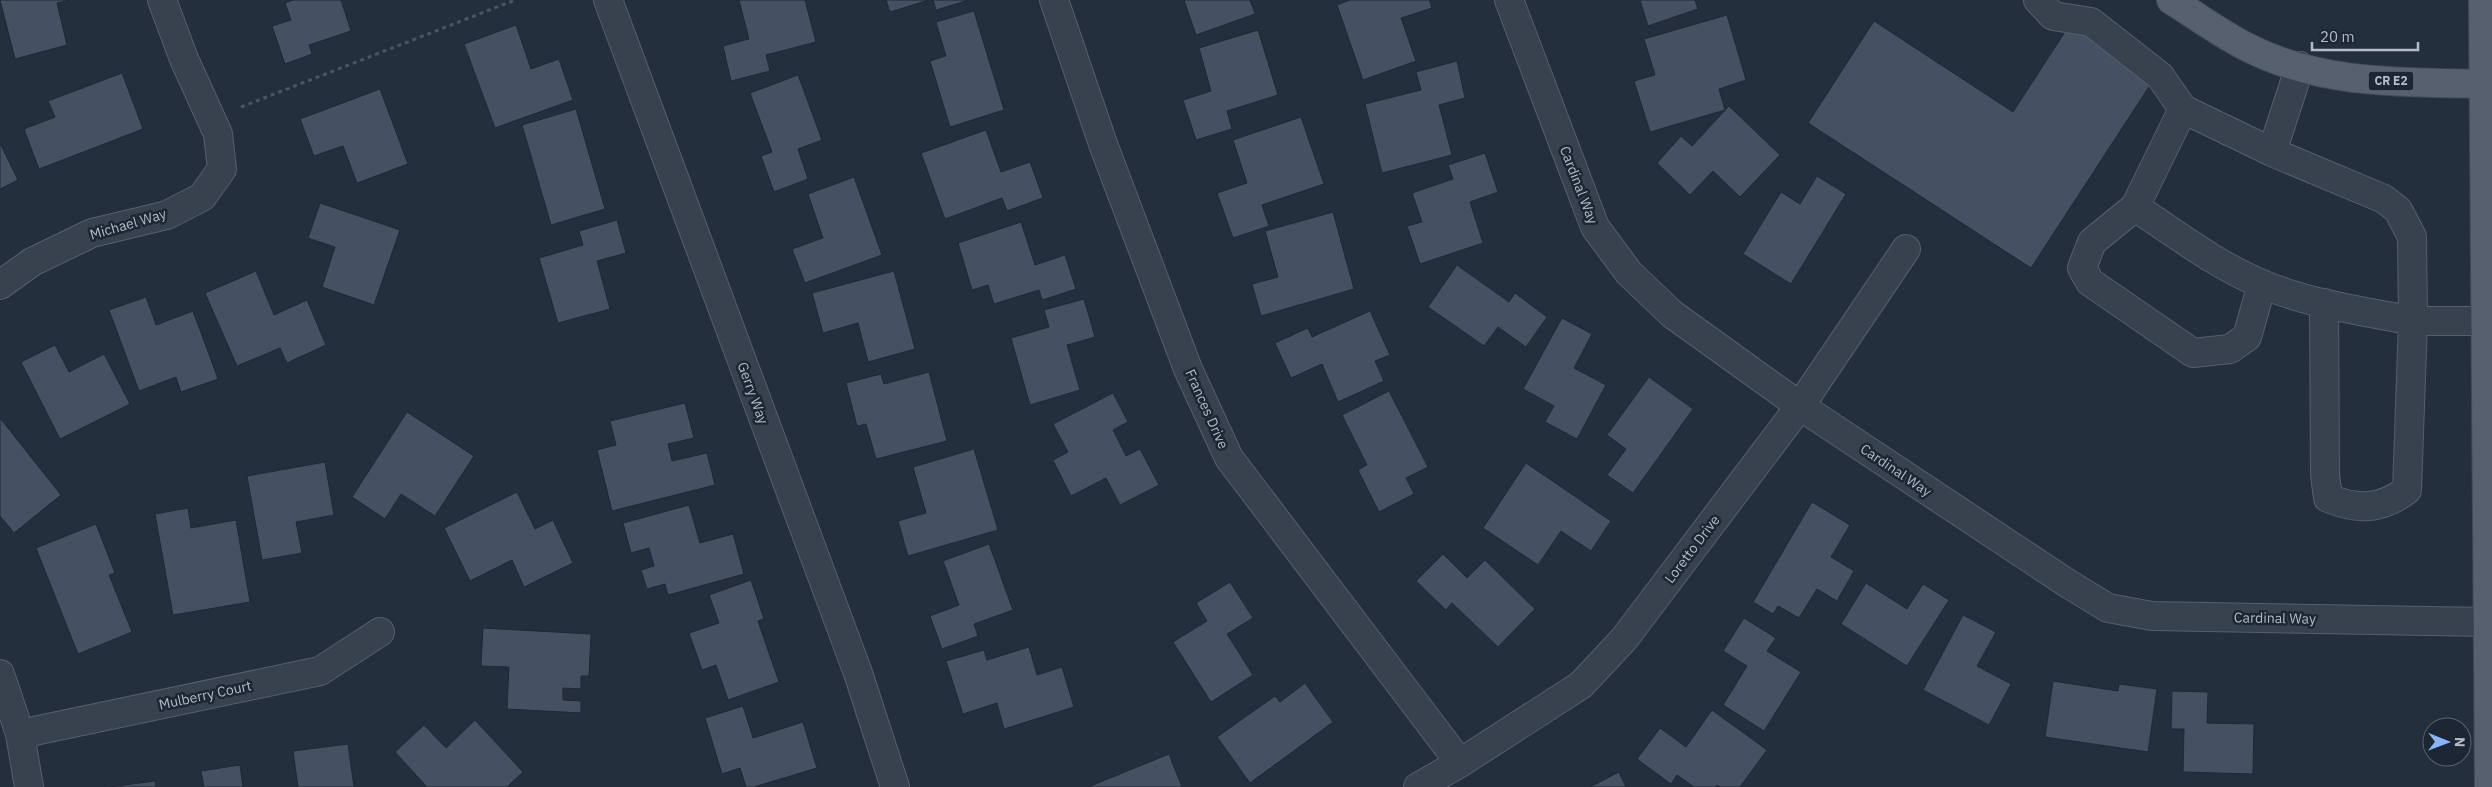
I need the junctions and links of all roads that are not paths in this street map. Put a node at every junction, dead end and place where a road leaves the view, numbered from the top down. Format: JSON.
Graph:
{"nodes":[{"id":1,"x":162,"y":0,"type":"edge"},
{"id":2,"x":608,"y":0,"type":"edge"},
{"id":3,"x":1054,"y":0,"type":"edge"},
{"id":4,"x":1510,"y":0,"type":"edge"},
{"id":5,"x":2038,"y":0,"type":"edge"},
{"id":6,"x":2171,"y":0,"type":"edge"},
{"id":7,"x":2483,"y":0,"type":"edge"},
{"id":8,"x":2300,"y":66,"type":"junction"},
{"id":9,"x":2488,"y":84,"type":"edge"},
{"id":10,"x":2184,"y":109,"type":"junction"},
{"id":11,"x":2272,"y":152,"type":"junction"},
{"id":12,"x":2135,"y":207,"type":"junction"},
{"id":13,"x":1906,"y":249,"type":"dead end"},
{"id":14,"x":2262,"y":284,"type":"junction"},
{"id":15,"x":0,"y":285,"type":"edge"},
{"id":16,"x":2324,"y":303,"type":"junction"},
{"id":17,"x":2413,"y":321,"type":"junction"},
{"id":18,"x":2485,"y":321,"type":"junction"},
{"id":19,"x":1800,"y":406,"type":"junction"},
{"id":20,"x":2487,"y":622,"type":"junction"},
{"id":21,"x":380,"y":632,"type":"dead end"},
{"id":22,"x":0,"y":674,"type":"edge"},
{"id":23,"x":20,"y":734,"type":"junction"},
{"id":24,"x":1460,"y":763,"type":"junction"},
{"id":25,"x":29,"y":787,"type":"edge"},
{"id":26,"x":895,"y":787,"type":"edge"},
{"id":27,"x":1418,"y":787,"type":"edge"},
{"id":28,"x":2489,"y":787,"type":"edge"}],
"edges":[{"from":1,"to":15,"type":"street","name":"Michael Way"},
{"from":2,"to":26,"type":"street","name":"Gerry Way"},
{"from":3,"to":24,"type":"street","name":"Frances Drive"},
{"from":4,"to":19,"type":"street","name":"Cardinal Way"},
{"from":5,"to":10,"type":"street"},
{"from":6,"to":8,"type":"main road","number":"CR E2"},
{"from":7,"to":9,"type":"main road"},
{"from":8,"to":9,"type":"main road","number":"CR E2"},
{"from":8,"to":11,"type":"street"},
{"from":9,"to":18,"type":"main road"},
{"from":10,"to":11,"type":"street"},
{"from":10,"to":12,"type":"street"},
{"from":11,"to":17,"type":"street"},
{"from":12,"to":14,"type":"street"},
{"from":12,"to":14,"type":"street"},
{"from":13,"to":19,"type":"street","name":"Loretto Drive"},
{"from":14,"to":16,"type":"street"},
{"from":16,"to":17,"type":"street"},
{"from":16,"to":17,"type":"street"},
{"from":17,"to":18,"type":"street"},
{"from":18,"to":20,"type":"main road"},
{"from":19,"to":20,"type":"street","name":"Cardinal Way"},
{"from":19,"to":24,"type":"street","name":"Loretto Drive"},
{"from":20,"to":28,"type":"main road"},
{"from":21,"to":23,"type":"street","name":"Mulberry Court"},
{"from":22,"to":23,"type":"street"},
{"from":23,"to":25,"type":"street"},
{"from":24,"to":27,"type":"street","name":"Loretto Drive"}]}
